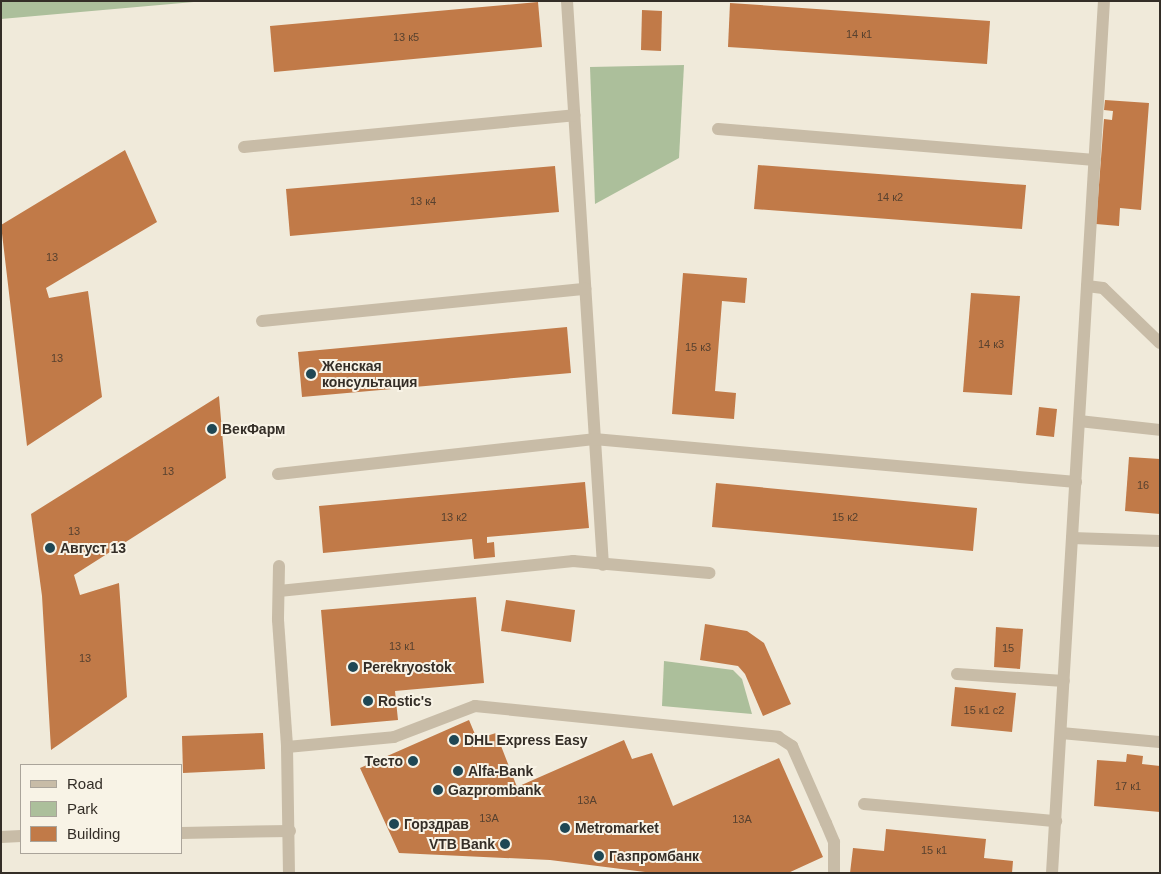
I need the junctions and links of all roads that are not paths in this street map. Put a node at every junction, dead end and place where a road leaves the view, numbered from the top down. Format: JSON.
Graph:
{"nodes":[{"id":1,"x":567,"y":1,"type":"edge"},
{"id":2,"x":1104,"y":1,"type":"edge"},
{"id":3,"x":574,"y":115,"type":"junction"},
{"id":4,"x":718,"y":128,"type":"dead end"},
{"id":5,"x":244,"y":147,"type":"dead end"},
{"id":6,"x":1095,"y":160,"type":"junction"},
{"id":7,"x":1087,"y":286,"type":"junction"},
{"id":8,"x":585,"y":289,"type":"junction"},
{"id":9,"x":262,"y":320,"type":"dead end"},
{"id":10,"x":1160,"y":343,"type":"edge"},
{"id":11,"x":1079,"y":421,"type":"junction"},
{"id":12,"x":1160,"y":430,"type":"edge"},
{"id":13,"x":594,"y":440,"type":"junction"},
{"id":14,"x":278,"y":474,"type":"dead end"},
{"id":15,"x":1076,"y":482,"type":"junction"},
{"id":16,"x":1072,"y":538,"type":"junction"},
{"id":17,"x":1160,"y":541,"type":"edge"},
{"id":18,"x":603,"y":565,"type":"junction"},
{"id":19,"x":279,"y":566,"type":"dead end"},
{"id":20,"x":709,"y":573,"type":"dead end"},
{"id":21,"x":279,"y":591,"type":"junction"},
{"id":22,"x":958,"y":674,"type":"dead end"},
{"id":23,"x":1064,"y":681,"type":"junction"},
{"id":24,"x":1061,"y":733,"type":"junction"},
{"id":25,"x":1160,"y":742,"type":"edge"},
{"id":26,"x":287,"y":747,"type":"junction"},
{"id":27,"x":864,"y":804,"type":"dead end"},
{"id":28,"x":1056,"y":821,"type":"junction"},
{"id":29,"x":290,"y":831,"type":"junction"},
{"id":30,"x":182,"y":833,"type":"edge"},
{"id":31,"x":20,"y":836,"type":"edge"},
{"id":32,"x":1,"y":837,"type":"edge"},
{"id":33,"x":289,"y":873,"type":"edge"},
{"id":34,"x":834,"y":873,"type":"edge"},
{"id":35,"x":1052,"y":873,"type":"edge"}],
"edges":[{"from":1,"to":3,"type":"lane"},
{"from":2,"to":6,"type":"lane"},
{"from":3,"to":5,"type":"lane"},
{"from":3,"to":8,"type":"lane"},
{"from":4,"to":6,"type":"lane"},
{"from":6,"to":7,"type":"lane"},
{"from":7,"to":10,"type":"lane"},
{"from":7,"to":11,"type":"lane"},
{"from":8,"to":9,"type":"lane"},
{"from":8,"to":13,"type":"lane"},
{"from":11,"to":12,"type":"lane"},
{"from":11,"to":15,"type":"lane"},
{"from":13,"to":14,"type":"lane"},
{"from":13,"to":15,"type":"lane"},
{"from":13,"to":18,"type":"lane"},
{"from":15,"to":16,"type":"lane"},
{"from":16,"to":17,"type":"lane"},
{"from":16,"to":23,"type":"lane"},
{"from":18,"to":20,"type":"lane"},
{"from":18,"to":21,"type":"lane"},
{"from":19,"to":21,"type":"lane"},
{"from":21,"to":26,"type":"lane"},
{"from":22,"to":23,"type":"lane"},
{"from":23,"to":24,"type":"lane"},
{"from":24,"to":25,"type":"lane"},
{"from":24,"to":28,"type":"lane"},
{"from":26,"to":29,"type":"lane"},
{"from":26,"to":34,"type":"lane"},
{"from":27,"to":28,"type":"lane"},
{"from":28,"to":35,"type":"lane"},
{"from":29,"to":30,"type":"lane"},
{"from":29,"to":33,"type":"lane"},
{"from":31,"to":32,"type":"lane"}]}
